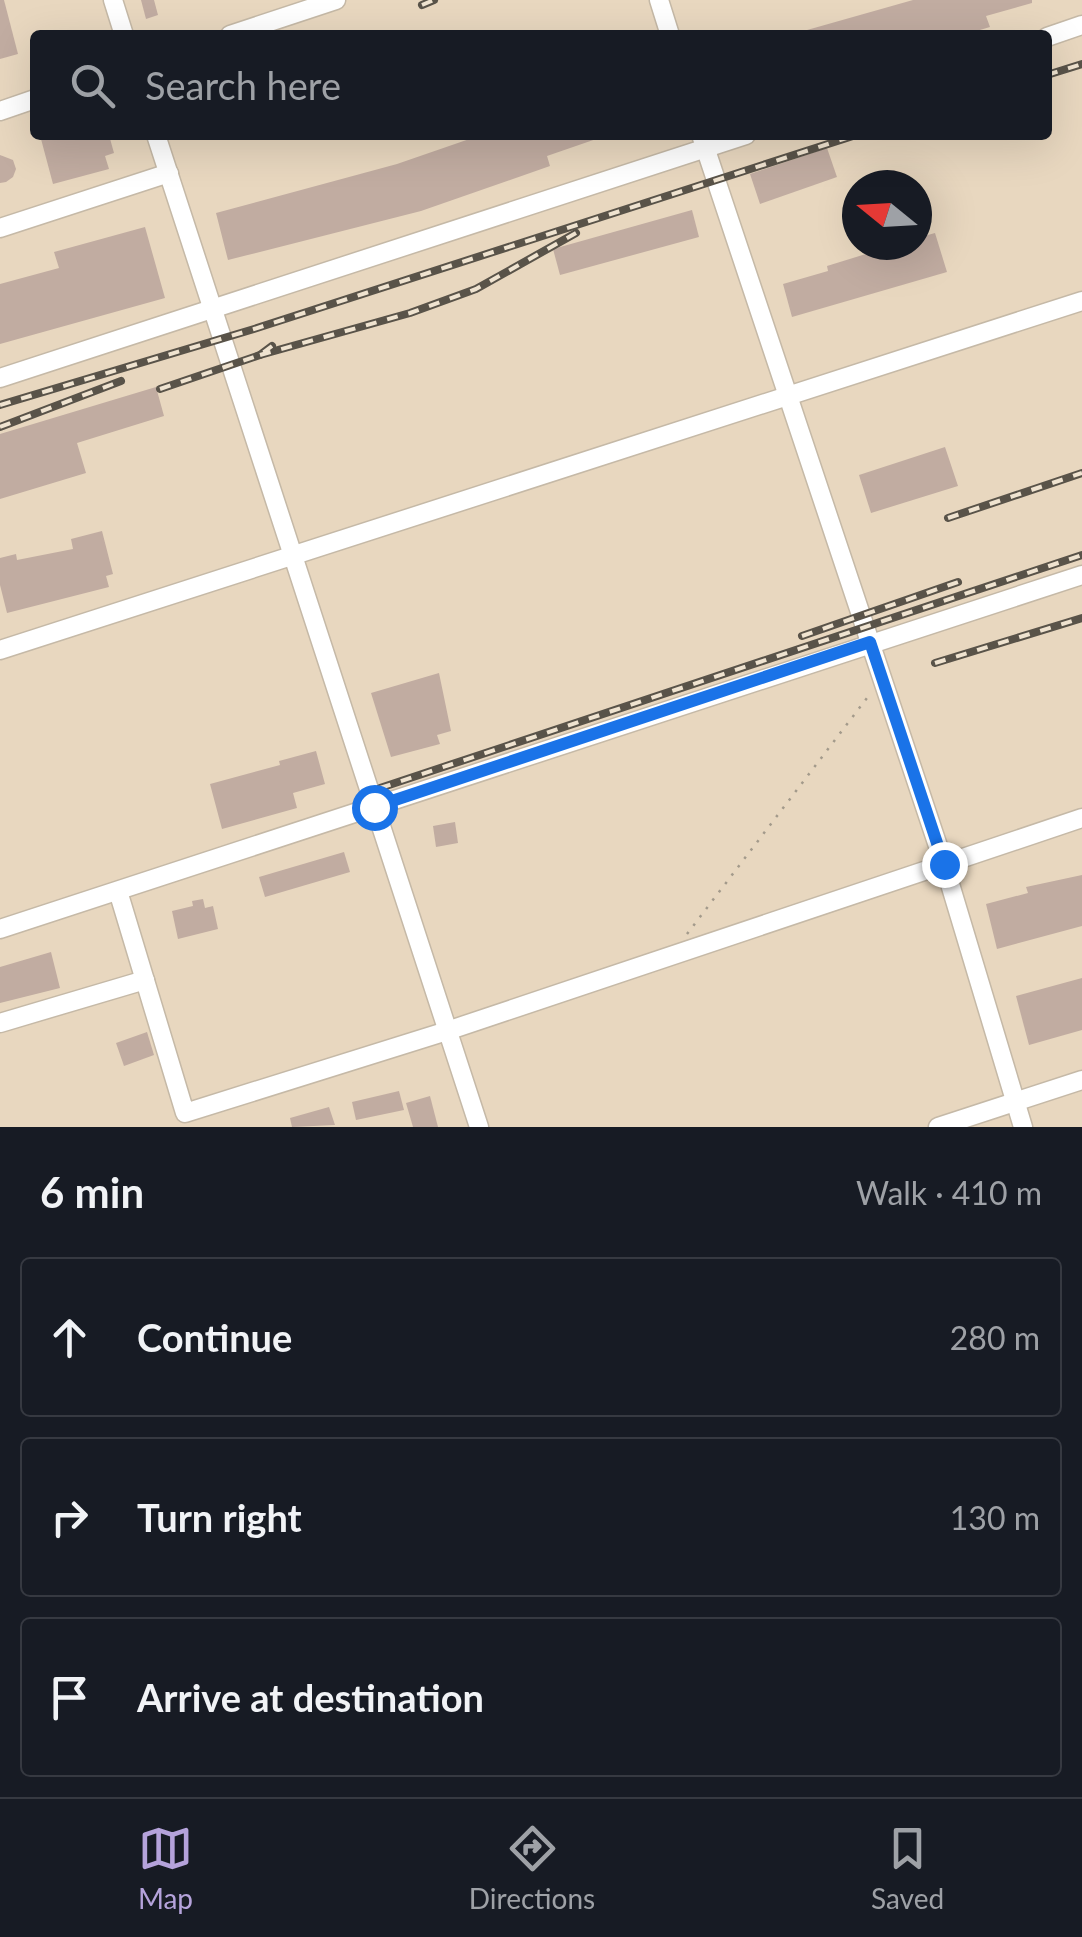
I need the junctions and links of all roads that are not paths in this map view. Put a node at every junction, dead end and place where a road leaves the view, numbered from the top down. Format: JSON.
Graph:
{"nodes":[{"id":1,"x":113,"y":0,"type":"edge"},
{"id":2,"x":336,"y":0,"type":"edge"},
{"id":3,"x":659,"y":0,"type":"edge"},
{"id":4,"x":1082,"y":25,"type":"edge"},
{"id":5,"x":122,"y":30,"type":"edge"},
{"id":6,"x":245,"y":30,"type":"edge"},
{"id":7,"x":668,"y":30,"type":"edge"},
{"id":8,"x":1052,"y":34,"type":"edge"},
{"id":9,"x":30,"y":101,"type":"edge"},
{"id":10,"x":0,"y":111,"type":"edge"},
{"id":11,"x":158,"y":140,"type":"edge"},
{"id":12,"x":703,"y":142,"type":"edge"},
{"id":13,"x":169,"y":173,"type":"junction"},
{"id":14,"x":0,"y":228,"type":"edge"},
{"id":15,"x":1082,"y":301,"type":"edge"},
{"id":16,"x":213,"y":309,"type":"junction"},
{"id":17,"x":0,"y":378,"type":"edge"},
{"id":18,"x":788,"y":394,"type":"junction"},
{"id":19,"x":293,"y":555,"type":"junction"},
{"id":20,"x":1082,"y":574,"type":"edge"},
{"id":21,"x":870,"y":642,"type":"junction"},
{"id":22,"x":0,"y":650,"type":"edge"},
{"id":23,"x":374,"y":807,"type":"junction"},
{"id":24,"x":1082,"y":818,"type":"edge"},
{"id":25,"x":944,"y":864,"type":"junction"},
{"id":26,"x":118,"y":891,"type":"junction"},
{"id":27,"x":0,"y":929,"type":"edge"},
{"id":28,"x":145,"y":980,"type":"junction"},
{"id":29,"x":0,"y":1023,"type":"edge"},
{"id":30,"x":447,"y":1030,"type":"junction"},
{"id":31,"x":1082,"y":1080,"type":"edge"},
{"id":32,"x":1015,"y":1102,"type":"junction"},
{"id":33,"x":187,"y":1120,"type":"edge"},
{"id":34,"x":478,"y":1127,"type":"edge"},
{"id":35,"x":938,"y":1127,"type":"edge"},
{"id":36,"x":1023,"y":1127,"type":"edge"}],
"edges":[{"from":1,"to":5,"type":"street"},
{"from":2,"to":6,"type":"street"},
{"from":3,"to":7,"type":"street"},
{"from":4,"to":8,"type":"street"},
{"from":9,"to":10,"type":"street"},
{"from":11,"to":13,"type":"street"},
{"from":12,"to":16,"type":"street"},
{"from":12,"to":18,"type":"street"},
{"from":13,"to":14,"type":"street"},
{"from":13,"to":16,"type":"street"},
{"from":15,"to":18,"type":"street"},
{"from":16,"to":17,"type":"street"},
{"from":16,"to":19,"type":"street"},
{"from":18,"to":19,"type":"street"},
{"from":18,"to":21,"type":"street"},
{"from":19,"to":22,"type":"street"},
{"from":19,"to":23,"type":"street"},
{"from":20,"to":21,"type":"street"},
{"from":21,"to":23,"type":"street"},
{"from":21,"to":25,"type":"street"},
{"from":23,"to":26,"type":"street"},
{"from":23,"to":30,"type":"street"},
{"from":24,"to":25,"type":"street"},
{"from":25,"to":30,"type":"street"},
{"from":25,"to":32,"type":"street"},
{"from":26,"to":27,"type":"street"},
{"from":26,"to":28,"type":"street"},
{"from":28,"to":29,"type":"street"},
{"from":28,"to":33,"type":"street"},
{"from":30,"to":33,"type":"street"},
{"from":30,"to":34,"type":"street"},
{"from":31,"to":32,"type":"street"},
{"from":32,"to":35,"type":"street"},
{"from":32,"to":36,"type":"street"}]}
